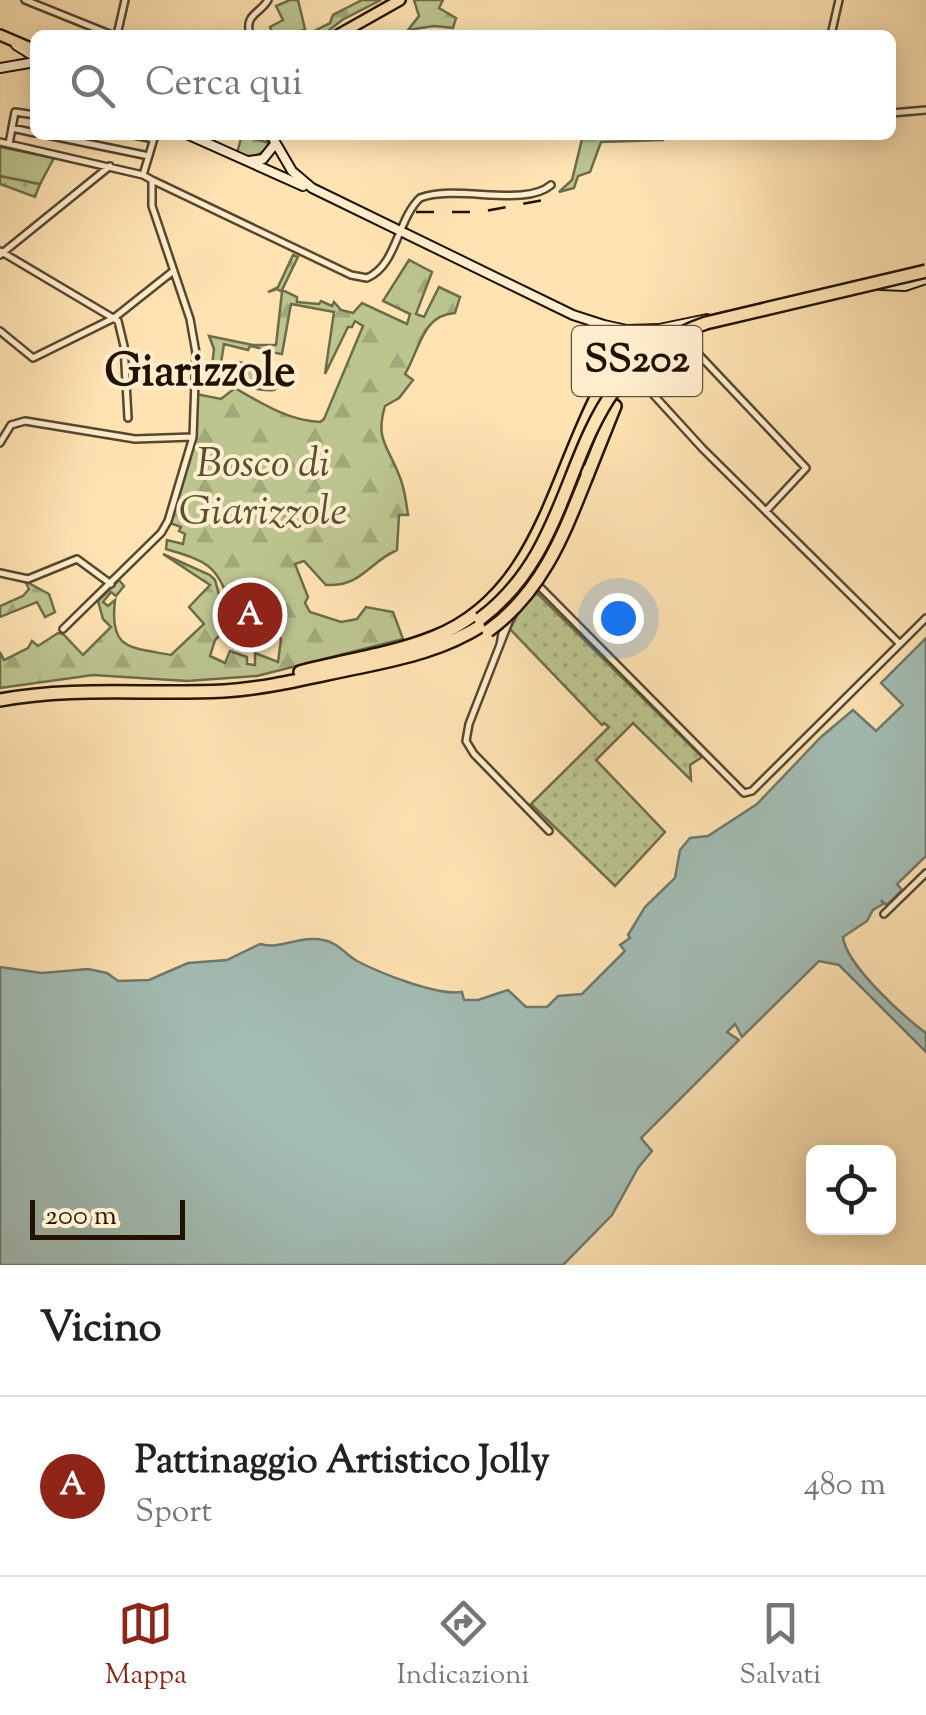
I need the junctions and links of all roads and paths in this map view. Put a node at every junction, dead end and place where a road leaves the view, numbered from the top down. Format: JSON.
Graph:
{"nodes":[{"id":1,"x":25,"y":0,"type":"edge"},
{"id":2,"x":125,"y":0,"type":"edge"},
{"id":3,"x":400,"y":0,"type":"edge"},
{"id":4,"x":839,"y":0,"type":"edge"},
{"id":5,"x":268,"y":1,"type":"edge"},
{"id":6,"x":101,"y":30,"type":"edge"},
{"id":7,"x":116,"y":30,"type":"edge"},
{"id":8,"x":249,"y":30,"type":"edge"},
{"id":9,"x":347,"y":30,"type":"edge"},
{"id":10,"x":832,"y":30,"type":"edge"},
{"id":11,"x":4,"y":37,"type":"edge"},
{"id":12,"x":23,"y":50,"type":"junction"},
{"id":13,"x":30,"y":53,"type":"edge"},
{"id":14,"x":30,"y":54,"type":"edge"},
{"id":15,"x":30,"y":58,"type":"edge"},
{"id":16,"x":19,"y":63,"type":"junction"},
{"id":17,"x":0,"y":68,"type":"edge"},
{"id":18,"x":926,"y":110,"type":"edge"},
{"id":19,"x":896,"y":113,"type":"edge"},
{"id":20,"x":30,"y":114,"type":"edge"},
{"id":21,"x":12,"y":128,"type":"junction"},
{"id":22,"x":30,"y":131,"type":"edge"},
{"id":23,"x":75,"y":140,"type":"edge"},
{"id":24,"x":106,"y":140,"type":"edge"},
{"id":25,"x":153,"y":140,"type":"edge"},
{"id":26,"x":200,"y":140,"type":"edge"},
{"id":27,"x":273,"y":140,"type":"edge"},
{"id":28,"x":0,"y":142,"type":"edge"},
{"id":29,"x":9,"y":144,"type":"junction"},
{"id":30,"x":104,"y":147,"type":"junction"},
{"id":31,"x":149,"y":156,"type":"junction"},
{"id":32,"x":244,"y":161,"type":"junction"},
{"id":33,"x":110,"y":166,"type":"junction"},
{"id":34,"x":143,"y":175,"type":"junction"},
{"id":35,"x":152,"y":180,"type":"junction"},
{"id":36,"x":550,"y":185,"type":"dead end"},
{"id":37,"x":327,"y":196,"type":"junction"},
{"id":38,"x":400,"y":232,"type":"junction"},
{"id":39,"x":1,"y":253,"type":"edge"},
{"id":40,"x":172,"y":272,"type":"junction"},
{"id":41,"x":926,"y":274,"type":"edge"},
{"id":42,"x":114,"y":318,"type":"junction"},
{"id":43,"x":587,"y":320,"type":"junction"},
{"id":44,"x":681,"y":324,"type":"junction"},
{"id":45,"x":627,"y":330,"type":"junction"},
{"id":46,"x":0,"y":331,"type":"edge"},
{"id":47,"x":686,"y":344,"type":"junction"},
{"id":48,"x":633,"y":352,"type":"junction"},
{"id":49,"x":608,"y":364,"type":"junction"},
{"id":50,"x":624,"y":375,"type":"junction"},
{"id":51,"x":600,"y":390,"type":"junction"},
{"id":52,"x":615,"y":406,"type":"junction"},
{"id":53,"x":128,"y":418,"type":"dead end"},
{"id":54,"x":193,"y":437,"type":"junction"},
{"id":55,"x":0,"y":443,"type":"edge"},
{"id":56,"x":766,"y":512,"type":"junction"},
{"id":57,"x":523,"y":571,"type":"junction"},
{"id":58,"x":0,"y":573,"type":"edge"},
{"id":59,"x":530,"y":577,"type":"junction"},
{"id":60,"x":111,"y":584,"type":"junction"},
{"id":61,"x":926,"y":618,"type":"edge"},
{"id":62,"x":484,"y":625,"type":"junction"},
{"id":63,"x":63,"y":629,"type":"dead end"},
{"id":64,"x":900,"y":644,"type":"junction"},
{"id":65,"x":500,"y":645,"type":"junction"},
{"id":66,"x":286,"y":675,"type":"junction"},
{"id":67,"x":0,"y":699,"type":"edge"},
{"id":68,"x":549,"y":830,"type":"dead end"},
{"id":69,"x":926,"y":873,"type":"edge"},
{"id":70,"x":884,"y":914,"type":"dead end"}],
"edges":[{"from":1,"to":6,"type":"street"},
{"from":2,"to":7,"type":"street"},
{"from":3,"to":9,"type":"main road"},
{"from":4,"to":10,"type":"street"},
{"from":5,"to":8,"type":"street"},
{"from":11,"to":12,"type":"main road"},
{"from":11,"to":13,"type":"main road"},
{"from":12,"to":14,"type":"main road"},
{"from":12,"to":16,"type":"main road"},
{"from":15,"to":16,"type":"main road"},
{"from":16,"to":17,"type":"main road"},
{"from":18,"to":19,"type":"street"},
{"from":20,"to":21,"type":"street"},
{"from":21,"to":22,"type":"street"},
{"from":21,"to":29,"type":"street"},
{"from":23,"to":30,"type":"street"},
{"from":24,"to":30,"type":"street"},
{"from":25,"to":31,"type":"street"},
{"from":26,"to":32,"type":"main road"},
{"from":27,"to":32,"type":"main road"},
{"from":27,"to":37,"type":"main road"},
{"from":28,"to":29,"type":"street"},
{"from":29,"to":33,"type":"street"},
{"from":30,"to":31,"type":"street"},
{"from":31,"to":34,"type":"street"},
{"from":32,"to":37,"type":"main road"},
{"from":33,"to":34,"type":"street"},
{"from":33,"to":39,"type":"street"},
{"from":34,"to":35,"type":"street"},
{"from":35,"to":38,"type":"street"},
{"from":35,"to":40,"type":"street"},
{"from":36,"to":38,"type":"street"},
{"from":37,"to":38,"type":"main road"},
{"from":38,"to":43,"type":"main road"},
{"from":39,"to":42,"type":"street"},
{"from":40,"to":42,"type":"street"},
{"from":40,"to":54,"type":"street"},
{"from":41,"to":44,"type":"main road"},
{"from":41,"to":62,"type":"highway","number":"SS202","bridge":true},
{"from":42,"to":46,"type":"street"},
{"from":42,"to":53,"type":"street"},
{"from":43,"to":45,"type":"main road"},
{"from":43,"to":49,"type":"street"},
{"from":44,"to":45,"type":"main road"},
{"from":44,"to":47,"type":"street"},
{"from":44,"to":48,"type":"street"},
{"from":45,"to":48,"type":"street"},
{"from":45,"to":49,"type":"street"},
{"from":47,"to":56,"type":"street"},
{"from":47,"to":56,"type":"street"},
{"from":48,"to":50,"type":"street"},
{"from":49,"to":50,"type":"street"},
{"from":49,"to":51,"type":"street"},
{"from":50,"to":52,"type":"street"},
{"from":51,"to":57,"type":"street"},
{"from":51,"to":66,"type":"highway"},
{"from":52,"to":59,"type":"street"},
{"from":52,"to":62,"type":"highway","bridge":true},
{"from":54,"to":55,"type":"street"},
{"from":54,"to":60,"type":"street"},
{"from":56,"to":64,"type":"street"},
{"from":57,"to":59,"type":"street"},
{"from":57,"to":65,"type":"street"},
{"from":58,"to":60,"type":"street"},
{"from":59,"to":64,"type":"street"},
{"from":59,"to":65,"type":"street"},
{"from":60,"to":63,"type":"street"},
{"from":61,"to":64,"type":"street"},
{"from":62,"to":66,"type":"highway","number":"SS202"},
{"from":62,"to":67,"type":"highway","number":"SS202"},
{"from":65,"to":68,"type":"street"},
{"from":66,"to":67,"type":"highway","number":"SS202"},
{"from":69,"to":70,"type":"street"}]}
